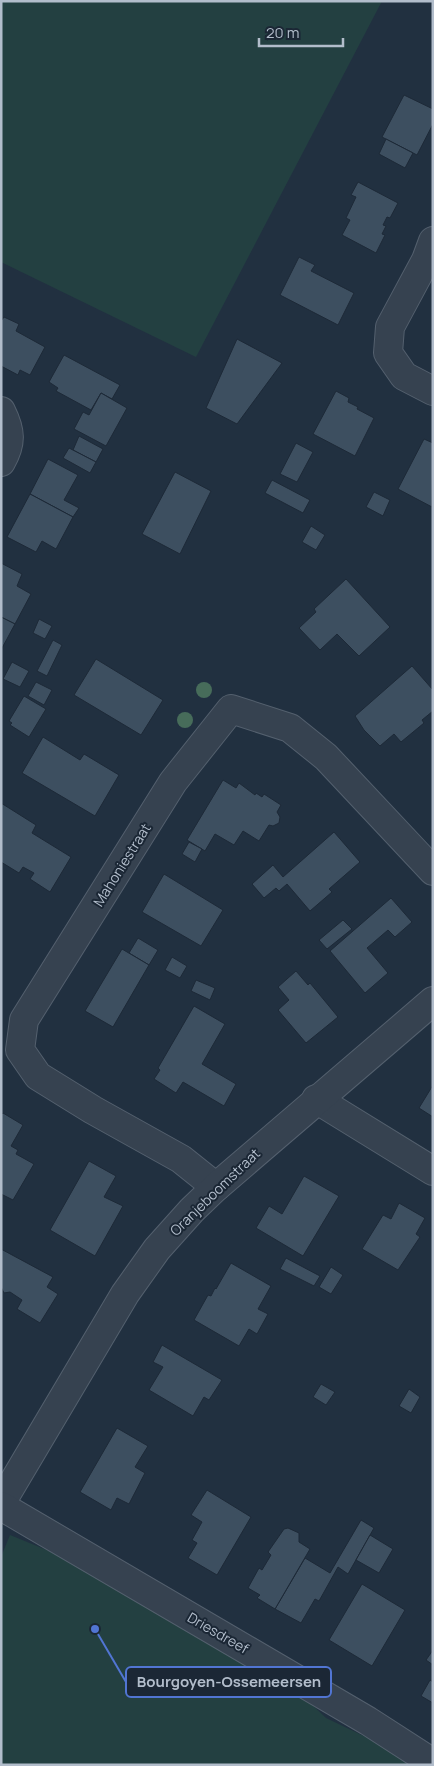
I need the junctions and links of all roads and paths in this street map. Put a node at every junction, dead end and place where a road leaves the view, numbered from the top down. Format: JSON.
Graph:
{"nodes":[{"id":1,"x":431,"y":254,"type":"edge"},
{"id":2,"x":433,"y":391,"type":"edge"},
{"id":3,"x":1,"y":412,"type":"edge"},
{"id":4,"x":1,"y":462,"type":"edge"},
{"id":5,"x":433,"y":871,"type":"edge"},
{"id":6,"x":433,"y":1001,"type":"edge"},
{"id":7,"x":316,"y":1100,"type":"junction"},
{"id":8,"x":433,"y":1171,"type":"edge"},
{"id":9,"x":216,"y":1187,"type":"junction"},
{"id":10,"x":1,"y":1504,"type":"edge"},
{"id":11,"x":433,"y":1763,"type":"edge"}],
"edges":[{"from":1,"to":2,"type":"street"},
{"from":3,"to":4,"type":"street"},
{"from":5,"to":9,"type":"street","name":"Mahoniestraat"},
{"from":6,"to":7,"type":"street","name":"Oranjeboomstraat"},
{"from":7,"to":8,"type":"street"},
{"from":7,"to":9,"type":"street","name":"Oranjeboomstraat"},
{"from":9,"to":10,"type":"street","name":"Oranjeboomstraat"},
{"from":10,"to":11,"type":"street","name":"Driesdreef"}]}
